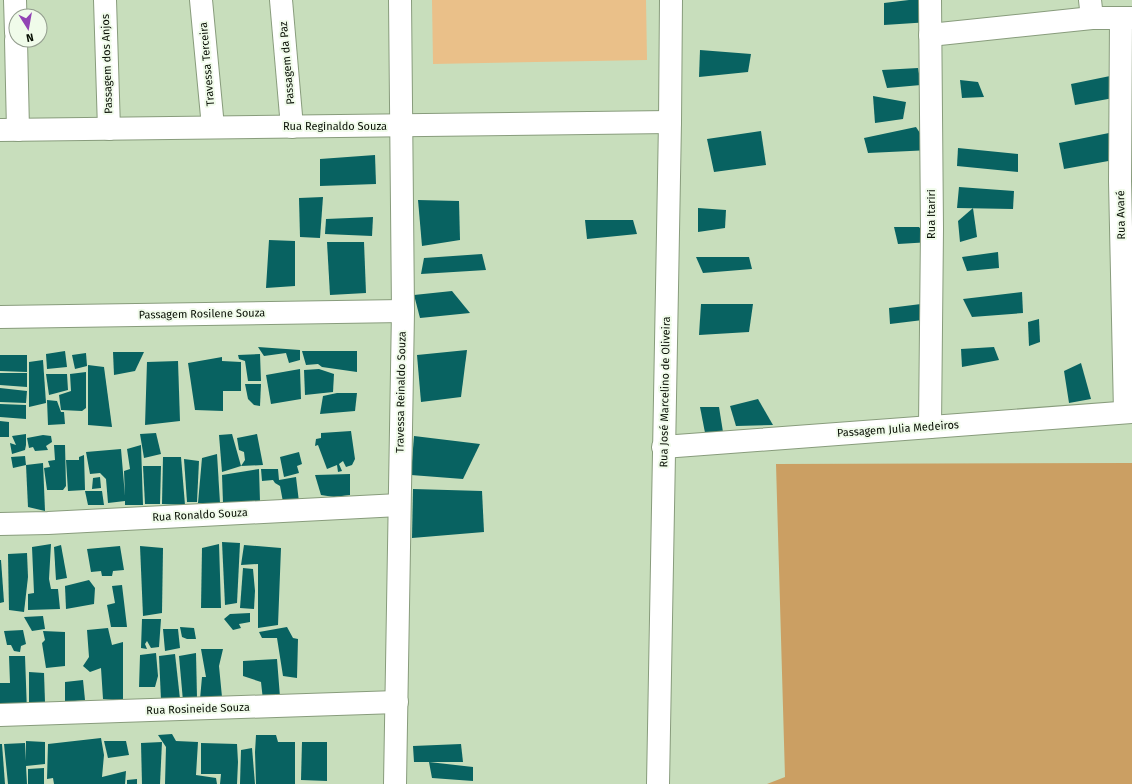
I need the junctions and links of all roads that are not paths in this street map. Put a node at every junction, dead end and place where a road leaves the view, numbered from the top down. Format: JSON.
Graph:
{"nodes":[{"id":1,"x":105,"y":0,"type":"edge"},
{"id":2,"x":201,"y":0,"type":"edge"},
{"id":3,"x":281,"y":0,"type":"edge"},
{"id":4,"x":400,"y":0,"type":"edge"},
{"id":5,"x":671,"y":0,"type":"edge"},
{"id":6,"x":930,"y":0,"type":"edge"},
{"id":7,"x":1091,"y":9,"type":"edge"},
{"id":8,"x":1127,"y":18,"type":"edge"},
{"id":9,"x":930,"y":35,"type":"junction"},
{"id":10,"x":15,"y":48,"type":"edge"},
{"id":11,"x":670,"y":122,"type":"junction"},
{"id":12,"x":401,"y":126,"type":"junction"},
{"id":13,"x":213,"y":127,"type":"junction"},
{"id":14,"x":292,"y":127,"type":"junction"},
{"id":15,"x":109,"y":129,"type":"junction"},
{"id":16,"x":9,"y":130,"type":"edge"},
{"id":17,"x":403,"y":311,"type":"junction"},
{"id":18,"x":0,"y":317,"type":"edge"},
{"id":19,"x":1129,"y":412,"type":"edge"},
{"id":20,"x":930,"y":427,"type":"junction"},
{"id":21,"x":663,"y":446,"type":"junction"},
{"id":22,"x":399,"y":505,"type":"junction"},
{"id":23,"x":0,"y":524,"type":"edge"},
{"id":24,"x":397,"y":702,"type":"junction"},
{"id":25,"x":0,"y":715,"type":"edge"},
{"id":26,"x":395,"y":784,"type":"edge"},
{"id":27,"x":658,"y":784,"type":"edge"}],
"edges":[{"from":1,"to":15,"type":"street","name":"Passagem dos Anjos"},
{"from":2,"to":13,"type":"street","name":"Travessa Terceira"},
{"from":3,"to":14,"type":"street","name":"Passagem da Paz"},
{"from":4,"to":12,"type":"street","name":"Travessa Reinaldo Souza"},
{"from":5,"to":11,"type":"street","name":"Rua José Marcelino de Oliveira"},
{"from":6,"to":9,"type":"street","name":"Rua Itariri"},
{"from":7,"to":8,"type":"street"},
{"from":7,"to":9,"type":"street"},
{"from":8,"to":19,"type":"street","name":"Rua Avaré"},
{"from":9,"to":20,"type":"street","name":"Rua Itariri"},
{"from":10,"to":16,"type":"street"},
{"from":11,"to":12,"type":"street","name":"Rua Reginaldo Souza"},
{"from":11,"to":21,"type":"street","name":"Rua José Marcelino de Oliveira"},
{"from":12,"to":14,"type":"street","name":"Rua Reginaldo Souza"},
{"from":12,"to":17,"type":"street","name":"Travessa Reinaldo Souza"},
{"from":13,"to":14,"type":"street","name":"Rua Reginaldo Souza"},
{"from":13,"to":15,"type":"street","name":"Rua Reginaldo Souza"},
{"from":15,"to":16,"type":"street","name":"Rua Reginaldo Souza"},
{"from":17,"to":18,"type":"street","name":"Passagem Rosilene Souza"},
{"from":17,"to":22,"type":"street","name":"Travessa Reinaldo Souza"},
{"from":19,"to":20,"type":"street","name":"Passagem Julia Medeiros"},
{"from":20,"to":21,"type":"street","name":"Passagem Julia Medeiros"},
{"from":21,"to":27,"type":"street","name":"Rua José Marcelino de Oliveira"},
{"from":22,"to":23,"type":"street","name":"Rua Ronaldo Souza"},
{"from":22,"to":24,"type":"street","name":"Travessa Reinaldo Souza"},
{"from":24,"to":25,"type":"street","name":"Rua Rosineide Souza"},
{"from":24,"to":26,"type":"street","name":"Travessa Reinaldo Souza"}]}
